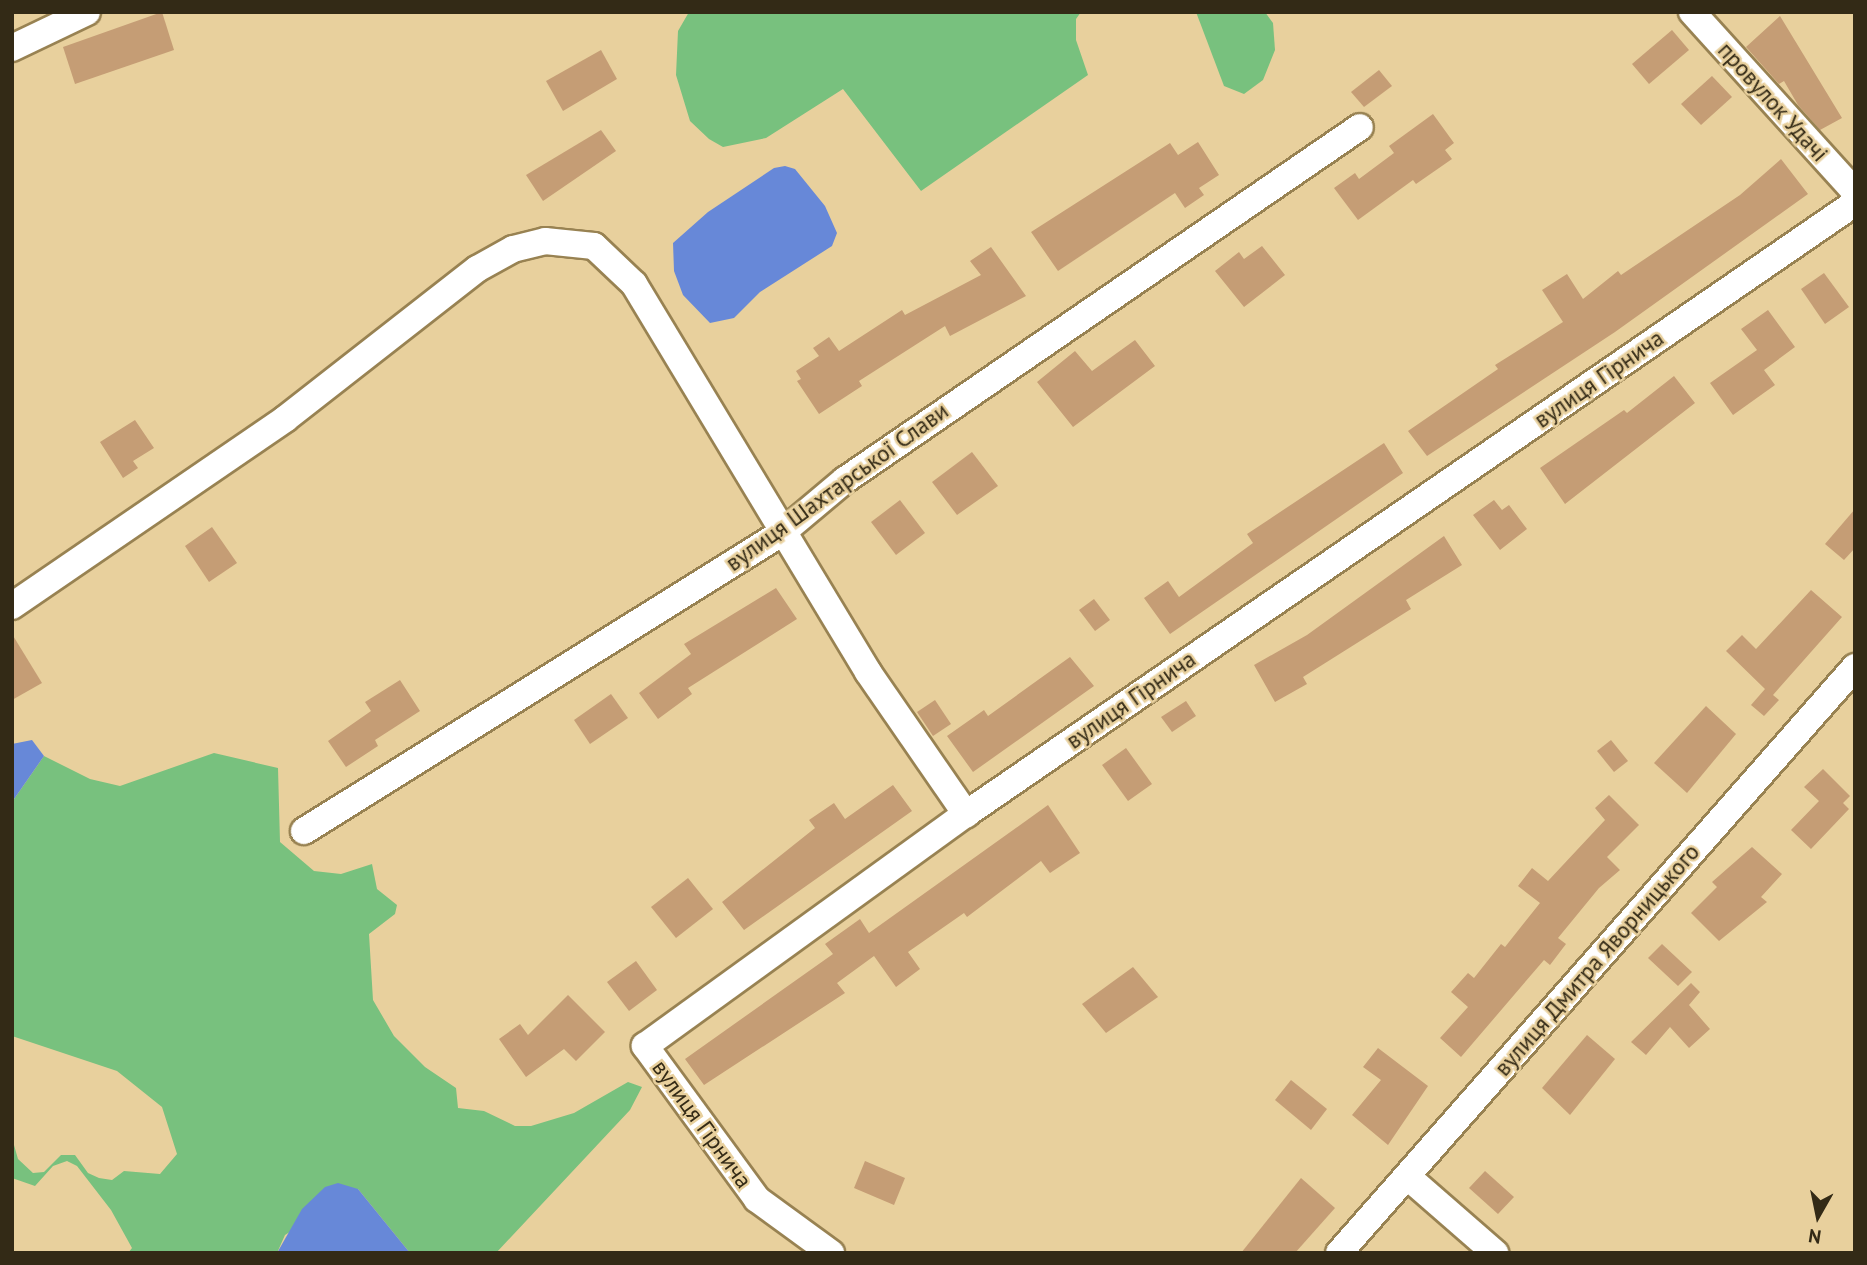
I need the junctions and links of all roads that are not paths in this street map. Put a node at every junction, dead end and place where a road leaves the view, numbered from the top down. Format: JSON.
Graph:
{"nodes":[{"id":1,"x":87,"y":12,"type":"edge"},
{"id":2,"x":1692,"y":12,"type":"edge"},
{"id":3,"x":12,"y":48,"type":"edge"},
{"id":4,"x":1360,"y":127,"type":"dead end"},
{"id":5,"x":1855,"y":192,"type":"edge"},
{"id":6,"x":1855,"y":203,"type":"edge"},
{"id":7,"x":783,"y":532,"type":"junction"},
{"id":8,"x":12,"y":606,"type":"edge"},
{"id":9,"x":1855,"y":667,"type":"edge"},
{"id":10,"x":965,"y":814,"type":"junction"},
{"id":11,"x":304,"y":831,"type":"dead end"},
{"id":12,"x":1408,"y":1177,"type":"junction"},
{"id":13,"x":831,"y":1253,"type":"edge"},
{"id":14,"x":1339,"y":1253,"type":"edge"},
{"id":15,"x":1495,"y":1253,"type":"edge"}],
"edges":[{"from":1,"to":3,"type":"street"},
{"from":2,"to":5,"type":"street","name":"провулок Удачі"},
{"from":4,"to":7,"type":"street","name":"вулиця Шахтарської Слави"},
{"from":6,"to":10,"type":"street","name":"вулиця Гірнича"},
{"from":7,"to":8,"type":"street"},
{"from":7,"to":10,"type":"street"},
{"from":7,"to":11,"type":"street","name":"вулиця Шахтарської Слави"},
{"from":9,"to":12,"type":"street","name":"вулиця Дмитра Яворницького"},
{"from":10,"to":13,"type":"street","name":"вулиця Гірнича"},
{"from":12,"to":14,"type":"street","name":"вулиця Дмитра Яворницького"},
{"from":12,"to":15,"type":"street"}]}
